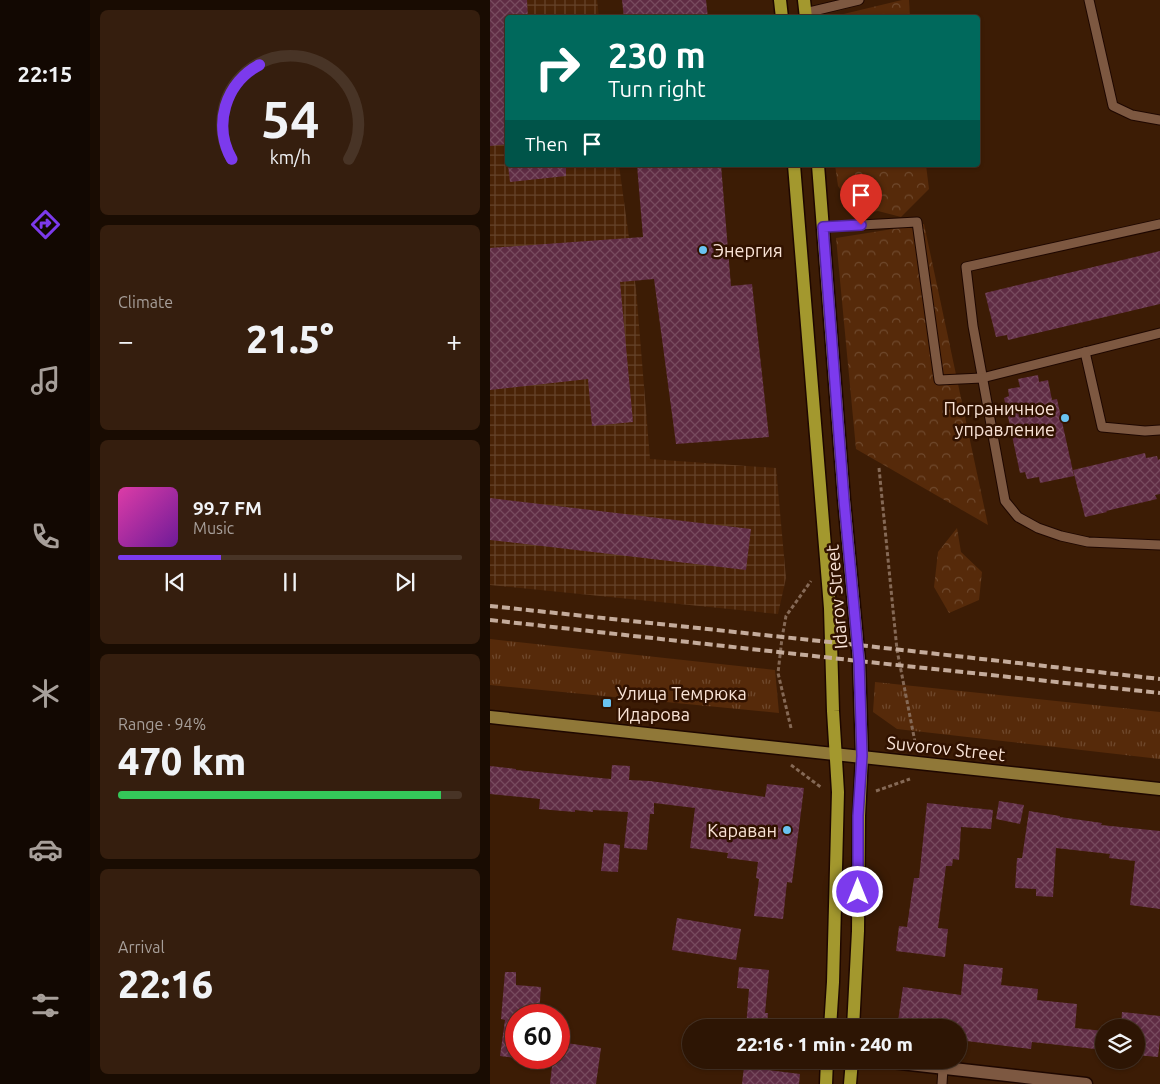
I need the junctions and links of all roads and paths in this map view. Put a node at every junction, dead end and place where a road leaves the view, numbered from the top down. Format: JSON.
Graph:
{"nodes":[{"id":1,"x":780,"y":0,"type":"edge"},
{"id":2,"x":804,"y":0,"type":"edge"},
{"id":3,"x":859,"y":0,"type":"edge"},
{"id":4,"x":1089,"y":0,"type":"edge"},
{"id":5,"x":782,"y":15,"type":"edge"},
{"id":6,"x":806,"y":15,"type":"edge"},
{"id":7,"x":1160,"y":120,"type":"edge"},
{"id":8,"x":794,"y":167,"type":"edge"},
{"id":9,"x":818,"y":167,"type":"edge"},
{"id":10,"x":1160,"y":224,"type":"edge"},
{"id":11,"x":823,"y":227,"type":"junction"},
{"id":12,"x":1160,"y":333,"type":"edge"},
{"id":13,"x":1085,"y":352,"type":"junction"},
{"id":14,"x":982,"y":378,"type":"junction"},
{"id":15,"x":1160,"y":430,"type":"edge"},
{"id":16,"x":879,"y":468,"type":"dead end"},
{"id":17,"x":1160,"y":545,"type":"edge"},
{"id":18,"x":811,"y":581,"type":"dead end"},
{"id":19,"x":490,"y":716,"type":"edge"},
{"id":20,"x":791,"y":728,"type":"dead end"},
{"id":21,"x":915,"y":742,"type":"dead end"},
{"id":22,"x":835,"y":754,"type":"junction"},
{"id":23,"x":862,"y":756,"type":"junction"},
{"id":24,"x":791,"y":765,"type":"dead end"},
{"id":25,"x":913,"y":777,"type":"dead end"},
{"id":26,"x":1160,"y":789,"type":"edge"},
{"id":27,"x":826,"y":792,"type":"dead end"},
{"id":28,"x":873,"y":792,"type":"dead end"},
{"id":29,"x":831,"y":1019,"type":"edge"},
{"id":30,"x":853,"y":1019,"type":"edge"},
{"id":31,"x":827,"y":1069,"type":"edge"},
{"id":32,"x":851,"y":1069,"type":"edge"},
{"id":33,"x":943,"y":1069,"type":"edge"},
{"id":34,"x":952,"y":1069,"type":"edge"},
{"id":35,"x":826,"y":1084,"type":"edge"},
{"id":36,"x":850,"y":1084,"type":"edge"},
{"id":37,"x":942,"y":1084,"type":"edge"},
{"id":38,"x":1086,"y":1084,"type":"edge"}],
"edges":[{"from":1,"to":5,"type":"main road"},
{"from":2,"to":6,"type":"main road"},
{"from":3,"to":6,"type":"lane"},
{"from":4,"to":7,"type":"lane"},
{"from":8,"to":22,"type":"main road","name":"Idarov Street"},
{"from":9,"to":11,"type":"main road","name":"Idarov Street"},
{"from":10,"to":14,"type":"lane"},
{"from":11,"to":14,"type":"lane"},
{"from":11,"to":23,"type":"main road","name":"Idarov Street"},
{"from":12,"to":13,"type":"lane"},
{"from":13,"to":14,"type":"lane"},
{"from":13,"to":15,"type":"lane"},
{"from":14,"to":17,"type":"lane"},
{"from":16,"to":21,"type":"path"},
{"from":18,"to":20,"type":"path"},
{"from":19,"to":22,"type":"street","name":"Suvorov Street"},
{"from":22,"to":23,"type":"street","name":"Suvorov Street"},
{"from":22,"to":29,"type":"main road","name":"Idarov Street"},
{"from":23,"to":26,"type":"street","name":"Suvorov Street"},
{"from":23,"to":30,"type":"main road","name":"Idarov Street"},
{"from":24,"to":27,"type":"path"},
{"from":25,"to":28,"type":"path"},
{"from":31,"to":35,"type":"main road"},
{"from":32,"to":36,"type":"main road"},
{"from":33,"to":37,"type":"lane"},
{"from":34,"to":38,"type":"street"}]}
